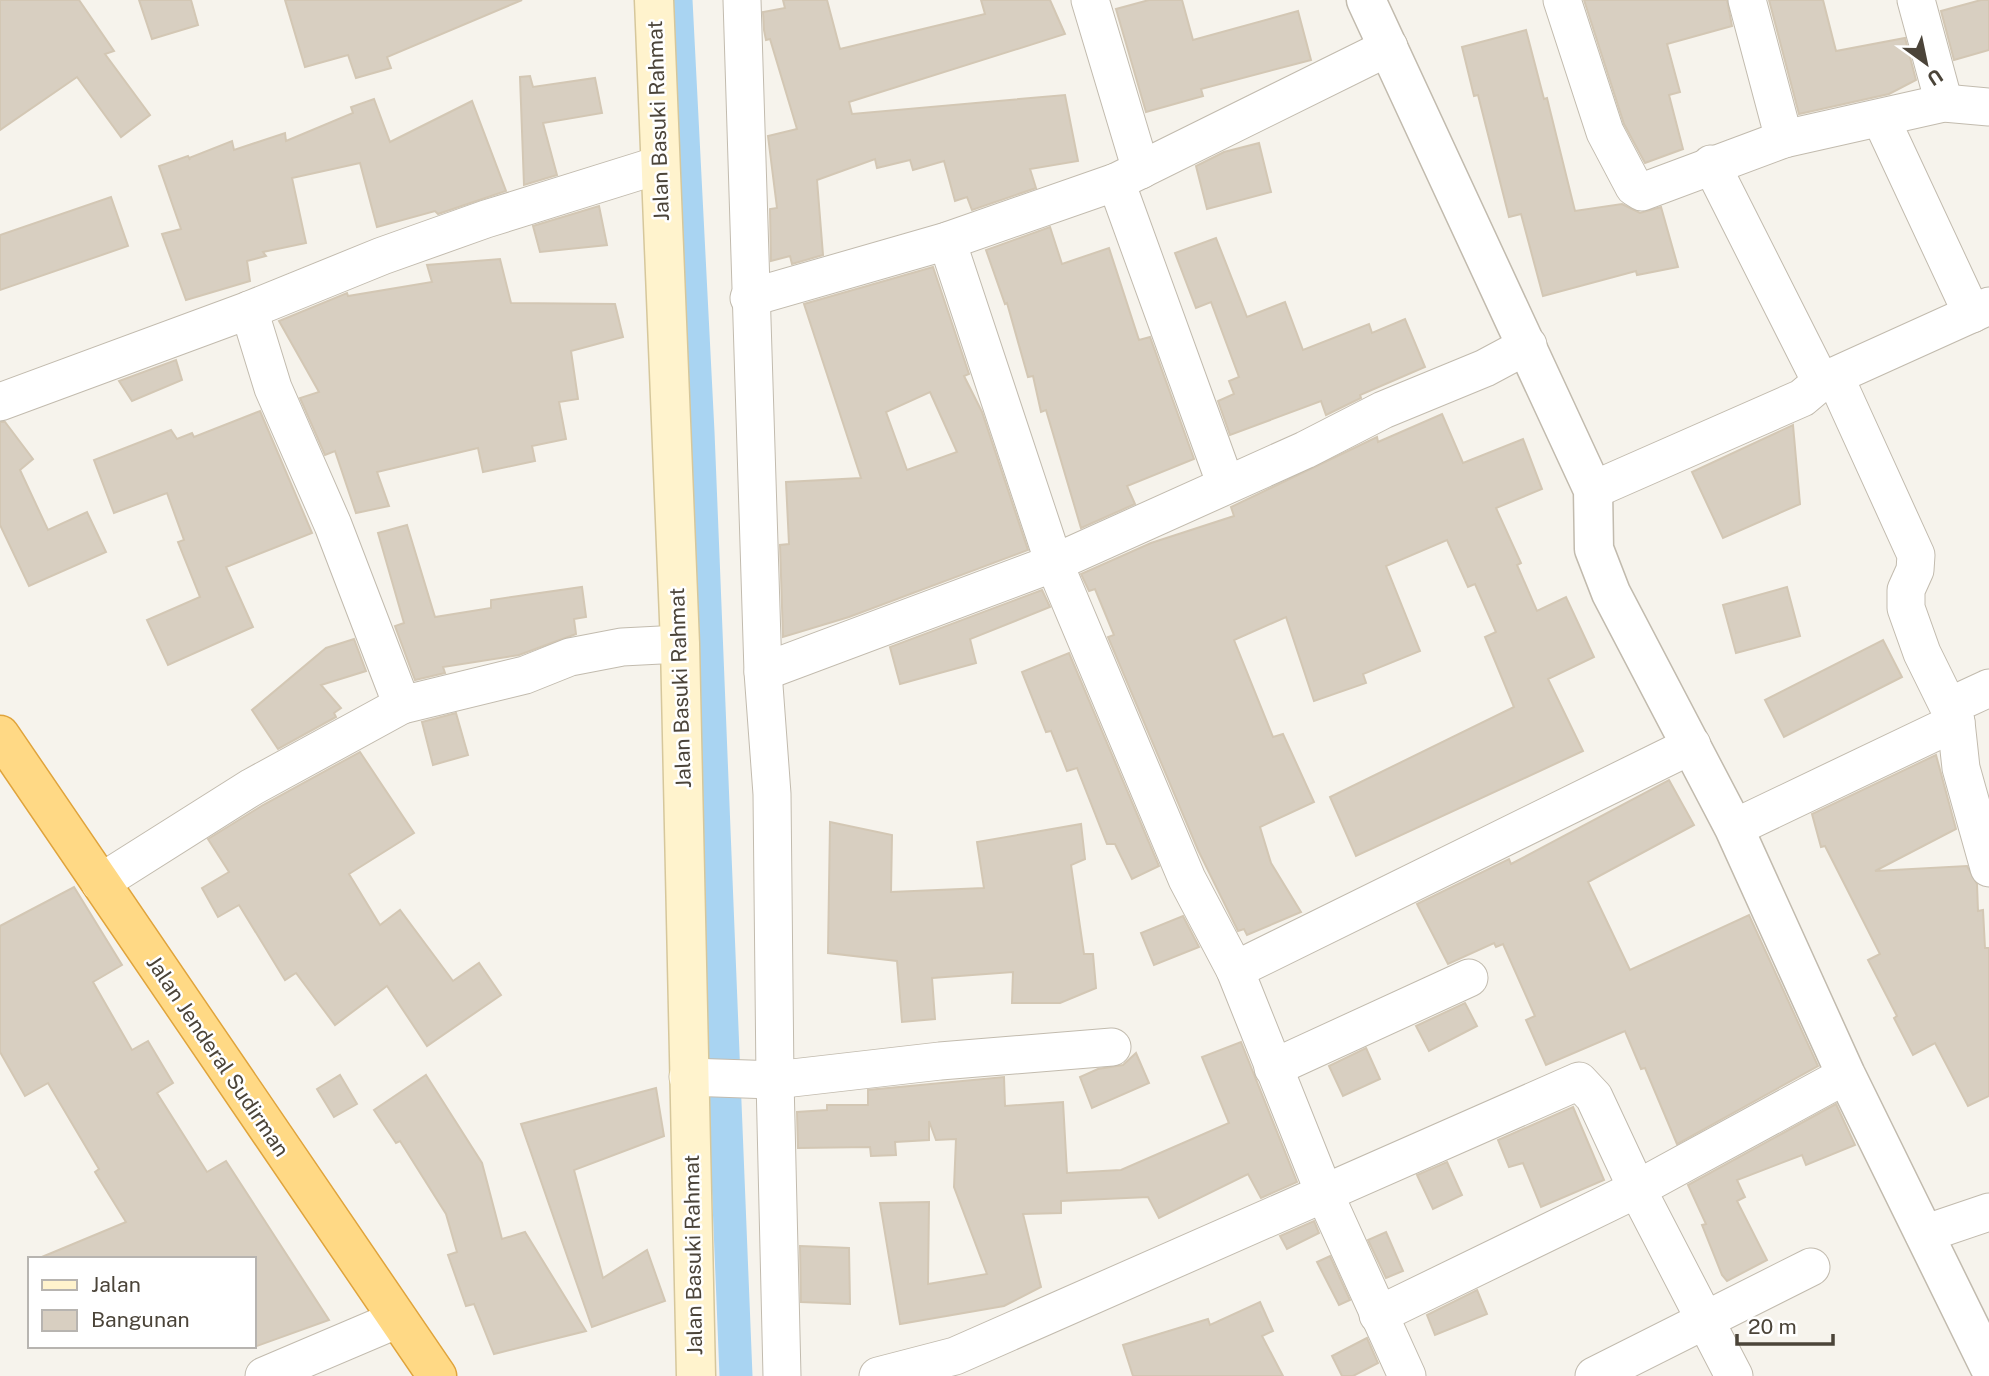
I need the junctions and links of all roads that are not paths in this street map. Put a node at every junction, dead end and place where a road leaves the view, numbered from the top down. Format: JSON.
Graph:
{"nodes":[{"id":1,"x":654,"y":0,"type":"edge"},
{"id":2,"x":741,"y":0,"type":"edge"},
{"id":3,"x":1090,"y":0,"type":"edge"},
{"id":4,"x":1366,"y":0,"type":"edge"},
{"id":5,"x":1562,"y":0,"type":"edge"},
{"id":6,"x":1747,"y":0,"type":"edge"},
{"id":7,"x":1916,"y":0,"type":"edge"},
{"id":8,"x":1389,"y":47,"type":"junction"},
{"id":9,"x":1944,"y":103,"type":"junction"},
{"id":10,"x":1989,"y":107,"type":"edge"},
{"id":11,"x":1881,"y":119,"type":"junction"},
{"id":12,"x":1784,"y":139,"type":"junction"},
{"id":13,"x":1711,"y":164,"type":"junction"},
{"id":14,"x":659,"y":165,"type":"junction"},
{"id":15,"x":1128,"y":176,"type":"junction"},
{"id":16,"x":947,"y":242,"type":"junction"},
{"id":17,"x":749,"y":298,"type":"junction"},
{"id":18,"x":249,"y":310,"type":"junction"},
{"id":19,"x":1980,"y":310,"type":"edge"},
{"id":20,"x":1528,"y":345,"type":"junction"},
{"id":21,"x":1828,"y":380,"type":"junction"},
{"id":22,"x":0,"y":402,"type":"edge"},
{"id":23,"x":1226,"y":485,"type":"junction"},
{"id":24,"x":1593,"y":489,"type":"junction"},
{"id":25,"x":1054,"y":563,"type":"junction"},
{"id":26,"x":680,"y":644,"type":"junction"},
{"id":27,"x":763,"y":672,"type":"junction"},
{"id":28,"x":1989,"y":688,"type":"edge"},
{"id":29,"x":402,"y":705,"type":"junction"},
{"id":30,"x":1953,"y":714,"type":"junction"},
{"id":31,"x":0,"y":736,"type":"edge"},
{"id":32,"x":1692,"y":744,"type":"junction"},
{"id":33,"x":1734,"y":828,"type":"junction"},
{"id":34,"x":1989,"y":868,"type":"edge"},
{"id":35,"x":100,"y":883,"type":"junction"},
{"id":36,"x":1234,"y":970,"type":"junction"},
{"id":37,"x":1469,"y":978,"type":"dead end"},
{"id":38,"x":1112,"y":1046,"type":"dead end"},
{"id":39,"x":1273,"y":1068,"type":"junction"},
{"id":40,"x":1846,"y":1075,"type":"junction"},
{"id":41,"x":704,"y":1078,"type":"junction"},
{"id":42,"x":775,"y":1080,"type":"junction"},
{"id":43,"x":1637,"y":1189,"type":"junction"},
{"id":44,"x":1325,"y":1195,"type":"junction"},
{"id":45,"x":1989,"y":1212,"type":"edge"},
{"id":46,"x":1924,"y":1234,"type":"junction"},
{"id":47,"x":1811,"y":1267,"type":"dead end"},
{"id":48,"x":1378,"y":1315,"type":"junction"},
{"id":49,"x":398,"y":1320,"type":"junction"},
{"id":50,"x":1707,"y":1322,"type":"junction"},
{"id":51,"x":1989,"y":1366,"type":"edge"},
{"id":52,"x":264,"y":1376,"type":"edge"},
{"id":53,"x":437,"y":1376,"type":"edge"},
{"id":54,"x":696,"y":1376,"type":"edge"},
{"id":55,"x":782,"y":1376,"type":"edge"},
{"id":56,"x":877,"y":1376,"type":"edge"},
{"id":57,"x":1407,"y":1376,"type":"edge"},
{"id":58,"x":1594,"y":1376,"type":"edge"},
{"id":59,"x":1734,"y":1376,"type":"edge"}],
"edges":[{"from":1,"to":14,"type":"main road","name":"Jalan Basuki Rahmat"},
{"from":2,"to":17,"type":"street"},
{"from":3,"to":15,"type":"street"},
{"from":4,"to":8,"type":"street"},
{"from":5,"to":13,"type":"street"},
{"from":6,"to":12,"type":"street"},
{"from":7,"to":9,"type":"street"},
{"from":8,"to":15,"type":"street"},
{"from":8,"to":20,"type":"street"},
{"from":9,"to":10,"type":"street"},
{"from":9,"to":11,"type":"street"},
{"from":11,"to":12,"type":"street"},
{"from":11,"to":19,"type":"street"},
{"from":12,"to":13,"type":"street"},
{"from":13,"to":21,"type":"street"},
{"from":14,"to":18,"type":"street"},
{"from":14,"to":26,"type":"main road","name":"Jalan Basuki Rahmat"},
{"from":15,"to":16,"type":"street"},
{"from":15,"to":23,"type":"street"},
{"from":16,"to":17,"type":"street"},
{"from":16,"to":25,"type":"street"},
{"from":17,"to":27,"type":"street"},
{"from":18,"to":22,"type":"street"},
{"from":18,"to":29,"type":"street"},
{"from":19,"to":21,"type":"street"},
{"from":20,"to":23,"type":"street"},
{"from":20,"to":24,"type":"street"},
{"from":21,"to":24,"type":"street"},
{"from":21,"to":30,"type":"street"},
{"from":23,"to":25,"type":"street"},
{"from":24,"to":32,"type":"street"},
{"from":25,"to":27,"type":"street"},
{"from":25,"to":36,"type":"street"},
{"from":26,"to":29,"type":"street"},
{"from":26,"to":41,"type":"main road","name":"Jalan Basuki Rahmat"},
{"from":27,"to":42,"type":"street"},
{"from":28,"to":30,"type":"street"},
{"from":29,"to":35,"type":"street"},
{"from":30,"to":33,"type":"street"},
{"from":30,"to":34,"type":"street"},
{"from":31,"to":35,"type":"highway","name":"Jalan Jenderal Sudirman"},
{"from":32,"to":33,"type":"street"},
{"from":32,"to":36,"type":"street"},
{"from":33,"to":40,"type":"street"},
{"from":35,"to":49,"type":"highway","name":"Jalan Jenderal Sudirman"},
{"from":36,"to":39,"type":"street"},
{"from":37,"to":39,"type":"street"},
{"from":38,"to":42,"type":"street"},
{"from":39,"to":44,"type":"street"},
{"from":40,"to":43,"type":"street"},
{"from":40,"to":46,"type":"street"},
{"from":41,"to":42,"type":"street"},
{"from":41,"to":54,"type":"main road","name":"Jalan Basuki Rahmat"},
{"from":42,"to":55,"type":"street"},
{"from":43,"to":44,"type":"street"},
{"from":43,"to":48,"type":"street"},
{"from":43,"to":50,"type":"street"},
{"from":44,"to":48,"type":"street"},
{"from":44,"to":56,"type":"street"},
{"from":45,"to":46,"type":"street"},
{"from":46,"to":51,"type":"street"},
{"from":47,"to":50,"type":"street"},
{"from":48,"to":57,"type":"street"},
{"from":49,"to":52,"type":"street"},
{"from":49,"to":53,"type":"highway","name":"Jalan Jenderal Sudirman"},
{"from":50,"to":58,"type":"street"},
{"from":50,"to":59,"type":"street"}]}
